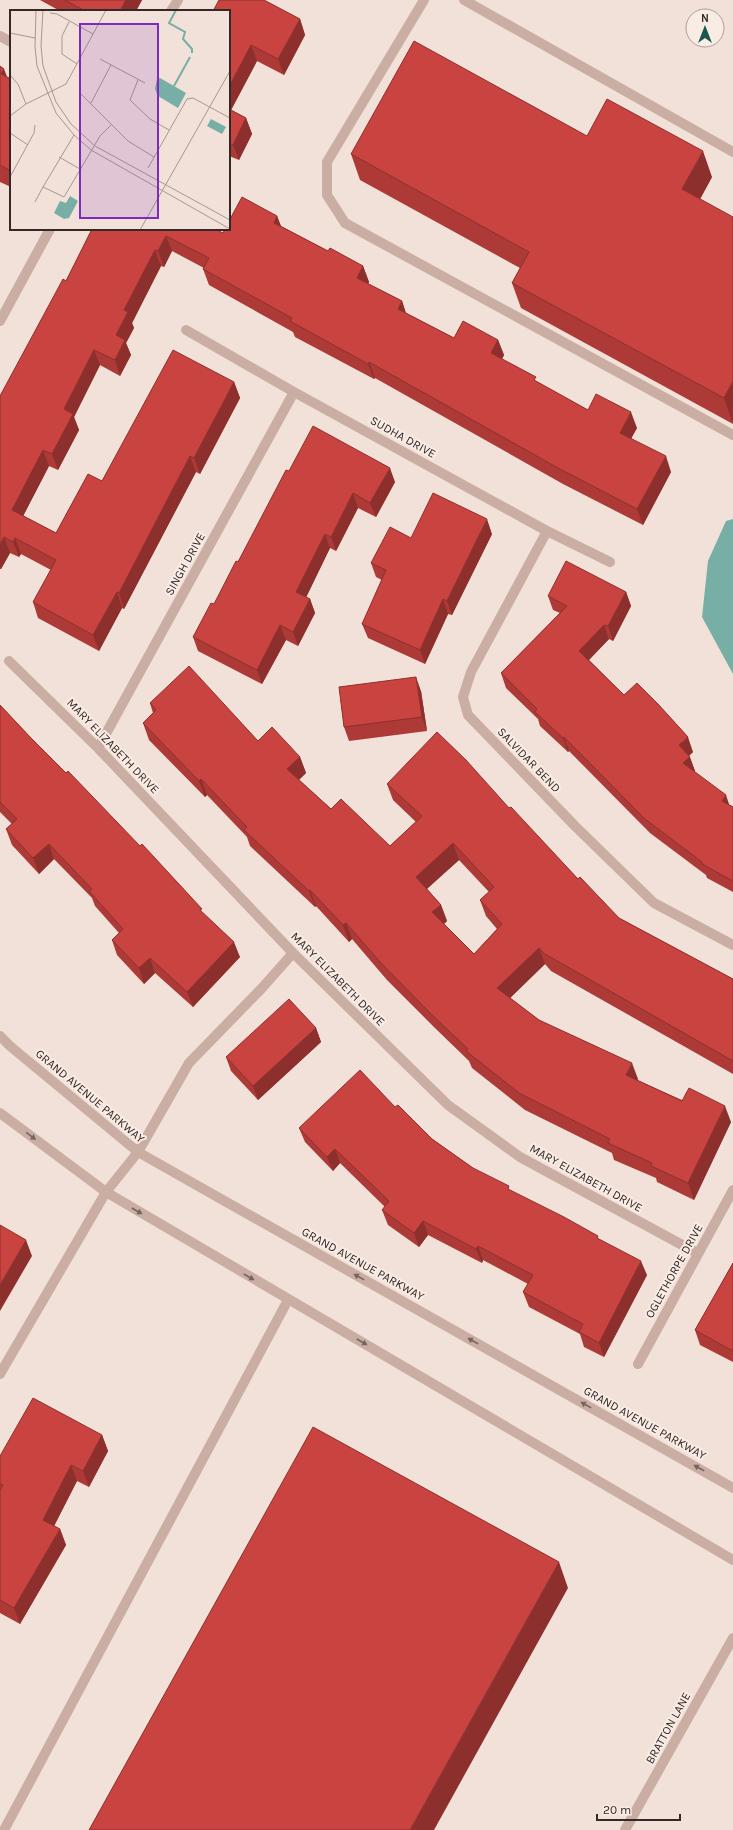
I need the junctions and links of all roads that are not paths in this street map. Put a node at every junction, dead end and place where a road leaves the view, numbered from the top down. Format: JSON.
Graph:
{"nodes":[{"id":1,"x":178,"y":0,"type":"edge"},
{"id":2,"x":424,"y":0,"type":"edge"},
{"id":3,"x":464,"y":0,"type":"edge"},
{"id":4,"x":172,"y":10,"type":"edge"},
{"id":5,"x":0,"y":36,"type":"edge"},
{"id":6,"x":10,"y":41,"type":"edge"},
{"id":7,"x":733,"y":152,"type":"edge"},
{"id":8,"x":49,"y":230,"type":"edge"},
{"id":9,"x":0,"y":321,"type":"edge"},
{"id":10,"x":186,"y":330,"type":"dead end"},
{"id":11,"x":294,"y":392,"type":"junction"},
{"id":12,"x":733,"y":435,"type":"edge"},
{"id":13,"x":547,"y":531,"type":"junction"},
{"id":14,"x":610,"y":562,"type":"dead end"},
{"id":15,"x":9,"y":660,"type":"dead end"},
{"id":16,"x":98,"y":748,"type":"junction"},
{"id":17,"x":733,"y":945,"type":"edge"},
{"id":18,"x":294,"y":953,"type":"junction"},
{"id":19,"x":0,"y":1036,"type":"edge"},
{"id":20,"x":0,"y":1113,"type":"edge"},
{"id":21,"x":138,"y":1152,"type":"junction"},
{"id":22,"x":733,"y":1190,"type":"edge"},
{"id":23,"x":106,"y":1192,"type":"junction"},
{"id":24,"x":697,"y":1253,"type":"junction"},
{"id":25,"x":288,"y":1300,"type":"junction"},
{"id":26,"x":638,"y":1364,"type":"dead end"},
{"id":27,"x":1,"y":1371,"type":"edge"},
{"id":28,"x":733,"y":1488,"type":"edge"},
{"id":29,"x":733,"y":1560,"type":"edge"},
{"id":30,"x":733,"y":1638,"type":"edge"},
{"id":31,"x":4,"y":1830,"type":"edge"},
{"id":32,"x":625,"y":1830,"type":"edge"}],
"edges":[{"from":1,"to":4,"type":"street"},
{"from":2,"to":12,"type":"street"},
{"from":3,"to":7,"type":"street"},
{"from":5,"to":6,"type":"street"},
{"from":8,"to":9,"type":"street"},
{"from":10,"to":11,"type":"street","name":"SUDHA DRIVE"},
{"from":11,"to":13,"type":"street","name":"SUDHA DRIVE"},
{"from":11,"to":16,"type":"street","name":"SINGH DRIVE"},
{"from":13,"to":14,"type":"street","name":"SUDHA DRIVE"},
{"from":13,"to":17,"type":"street","name":"SALVIDAR BEND"},
{"from":15,"to":16,"type":"street","name":"MARY ELIZABETH DRIVE"},
{"from":16,"to":18,"type":"street","name":"MARY ELIZABETH DRIVE"},
{"from":18,"to":21,"type":"street"},
{"from":18,"to":24,"type":"street","name":"MARY ELIZABETH DRIVE"},
{"from":19,"to":21,"type":"street","name":"GRAND AVENUE PARKWAY"},
{"from":20,"to":23,"type":"street","one_way":true},
{"from":21,"to":23,"type":"street"},
{"from":28,"to":21,"type":"street","name":"GRAND AVENUE PARKWAY","one_way":true},
{"from":22,"to":24,"type":"street","name":"OGLETHORPE DRIVE"},
{"from":23,"to":25,"type":"street","one_way":true},
{"from":23,"to":27,"type":"street"},
{"from":24,"to":26,"type":"street","name":"OGLETHORPE DRIVE"},
{"from":25,"to":29,"type":"street","one_way":true},
{"from":25,"to":31,"type":"street"},
{"from":30,"to":32,"type":"street","name":"BRATTON LANE"}]}
